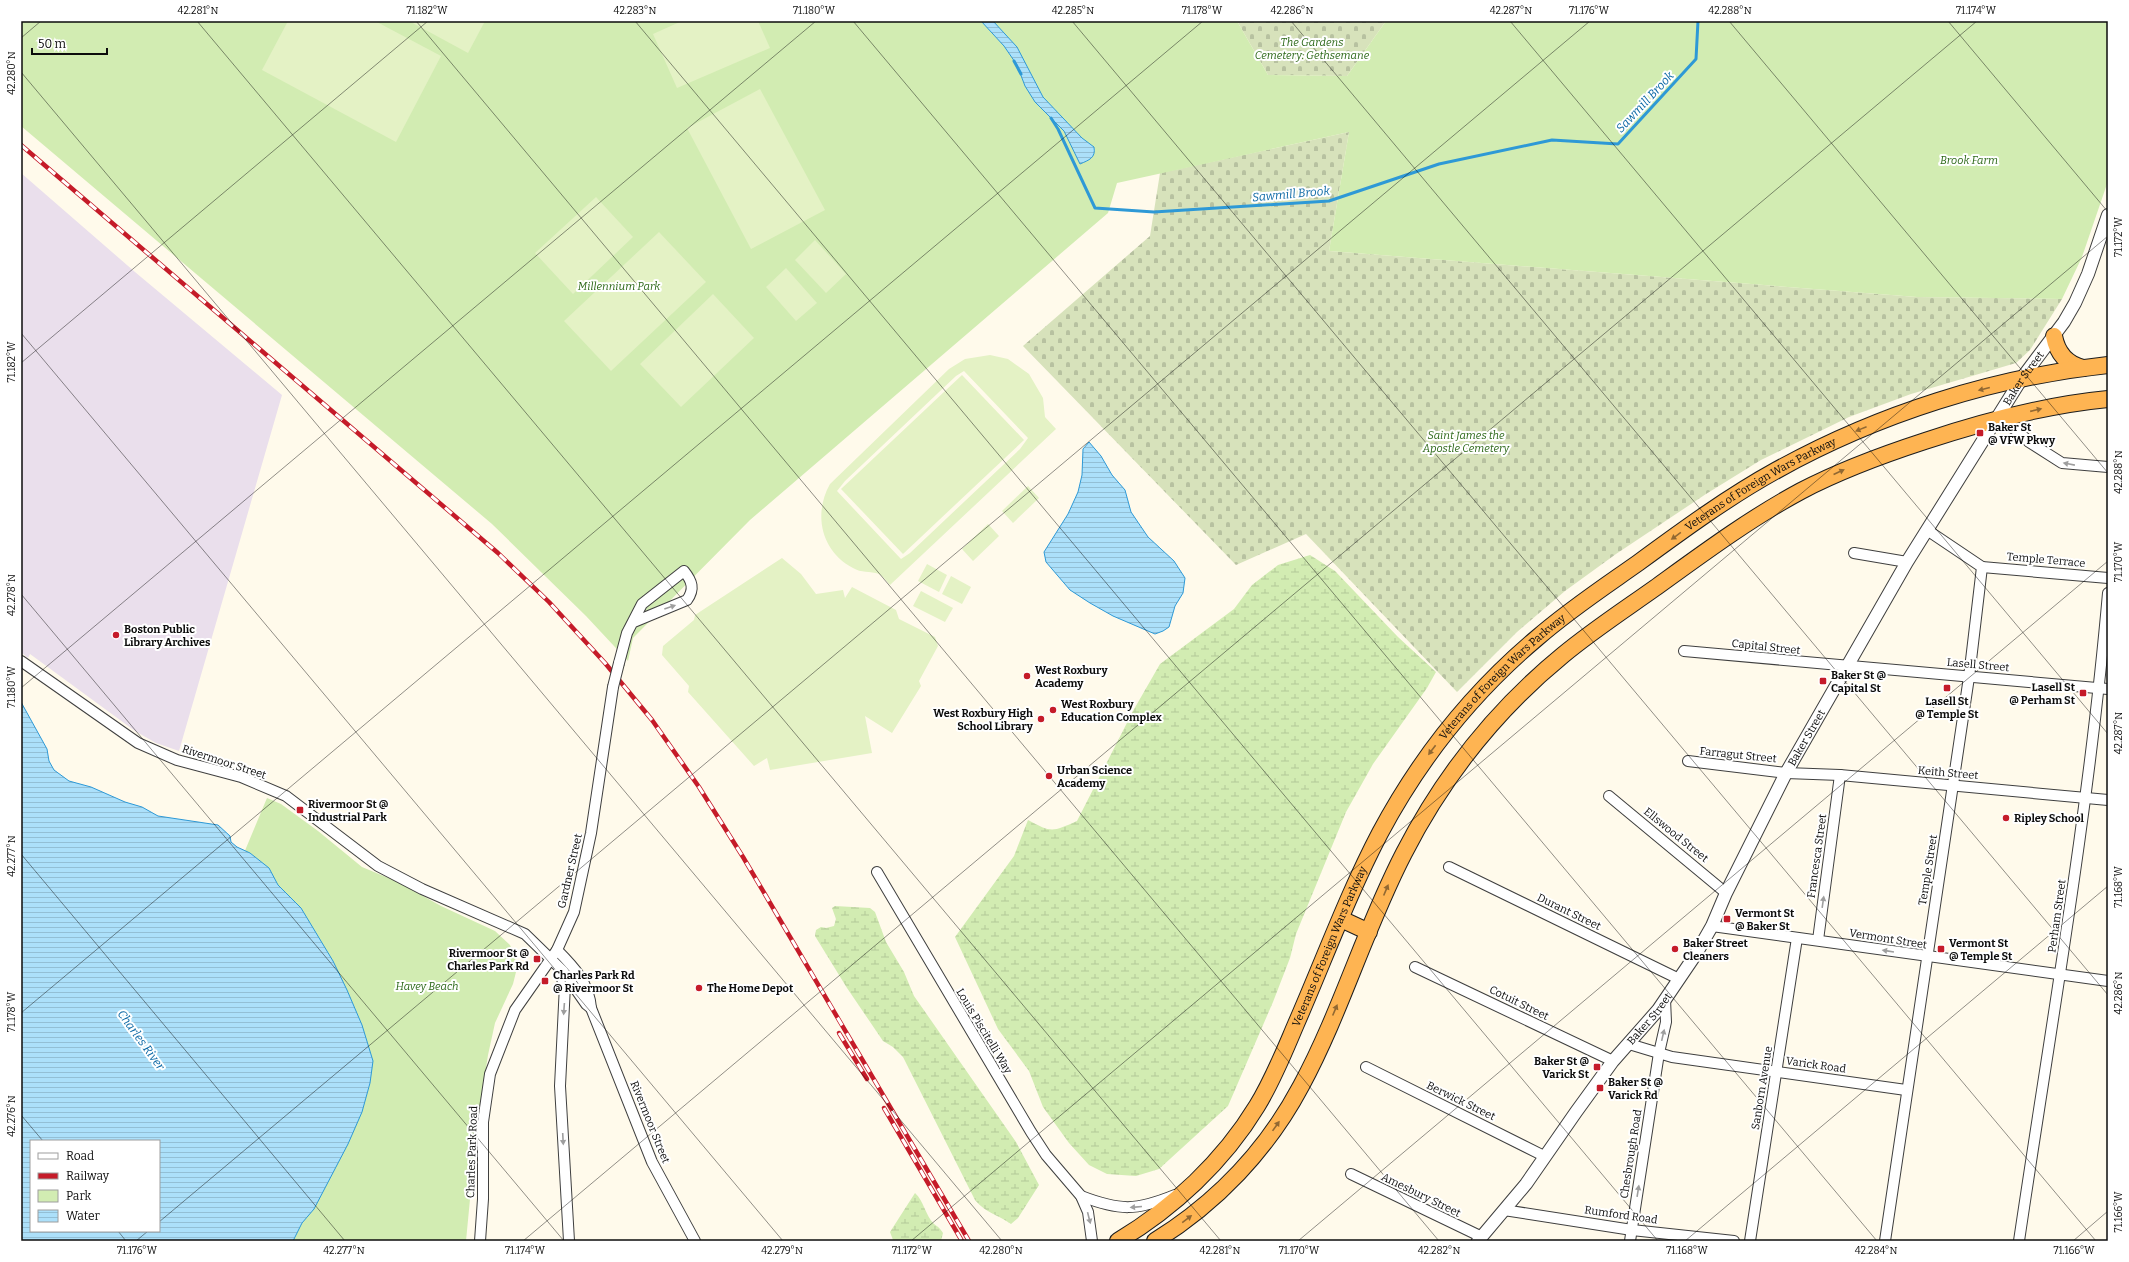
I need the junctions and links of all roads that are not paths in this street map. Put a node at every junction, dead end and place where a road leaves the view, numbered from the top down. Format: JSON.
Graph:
{"nodes":[{"id":1,"x":2108,"y":216,"type":"edge"},
{"id":2,"x":2054,"y":336,"type":"junction"},
{"id":3,"x":2108,"y":365,"type":"edge"},
{"id":4,"x":2083,"y":368,"type":"junction"},
{"id":5,"x":2022,"y":379,"type":"junction"},
{"id":6,"x":2108,"y":399,"type":"edge"},
{"id":7,"x":1998,"y":419,"type":"junction"},
{"id":8,"x":2108,"y":467,"type":"edge"},
{"id":9,"x":1927,"y":530,"type":"junction"},
{"id":10,"x":1854,"y":554,"type":"dead end"},
{"id":11,"x":1907,"y":562,"type":"junction"},
{"id":12,"x":1982,"y":567,"type":"junction"},
{"id":13,"x":2108,"y":578,"type":"edge"},
{"id":14,"x":2108,"y":593,"type":"edge"},
{"id":15,"x":634,"y":622,"type":"junction"},
{"id":16,"x":1684,"y":651,"type":"dead end"},
{"id":17,"x":21,"y":661,"type":"edge"},
{"id":18,"x":1846,"y":667,"type":"junction"},
{"id":19,"x":1969,"y":677,"type":"junction"},
{"id":20,"x":2104,"y":688,"type":"edge"},
{"id":21,"x":1688,"y":762,"type":"dead end"},
{"id":22,"x":1786,"y":772,"type":"junction"},
{"id":23,"x":1840,"y":775,"type":"junction"},
{"id":24,"x":1953,"y":785,"type":"junction"},
{"id":25,"x":1609,"y":796,"type":"dead end"},
{"id":26,"x":2086,"y":798,"type":"junction"},
{"id":27,"x":2108,"y":800,"type":"edge"},
{"id":28,"x":1449,"y":867,"type":"dead end"},
{"id":29,"x":877,"y":872,"type":"dead end"},
{"id":30,"x":1726,"y":893,"type":"junction"},
{"id":31,"x":1341,"y":919,"type":"junction"},
{"id":32,"x":1712,"y":926,"type":"junction"},
{"id":33,"x":1368,"y":932,"type":"junction"},
{"id":34,"x":1797,"y":938,"type":"junction"},
{"id":35,"x":1818,"y":940,"type":"junction"},
{"id":36,"x":557,"y":950,"type":"junction"},
{"id":37,"x":1926,"y":957,"type":"junction"},
{"id":38,"x":550,"y":960,"type":"junction"},
{"id":39,"x":1415,"y":967,"type":"dead end"},
{"id":40,"x":2061,"y":975,"type":"junction"},
{"id":41,"x":1679,"y":979,"type":"junction"},
{"id":42,"x":2108,"y":981,"type":"edge"},
{"id":43,"x":1665,"y":999,"type":"junction"},
{"id":44,"x":591,"y":1008,"type":"junction"},
{"id":45,"x":1628,"y":1044,"type":"junction"},
{"id":46,"x":1659,"y":1053,"type":"junction"},
{"id":47,"x":1613,"y":1062,"type":"junction"},
{"id":48,"x":1366,"y":1067,"type":"dead end"},
{"id":49,"x":1778,"y":1072,"type":"junction"},
{"id":50,"x":1906,"y":1090,"type":"junction"},
{"id":51,"x":1544,"y":1156,"type":"junction"},
{"id":52,"x":1351,"y":1174,"type":"dead end"},
{"id":53,"x":1186,"y":1191,"type":"junction"},
{"id":54,"x":1081,"y":1196,"type":"junction"},
{"id":55,"x":1504,"y":1210,"type":"junction"},
{"id":56,"x":1632,"y":1230,"type":"junction"},
{"id":57,"x":1480,"y":1239,"type":"edge"},
{"id":58,"x":480,"y":1241,"type":"edge"},
{"id":59,"x":569,"y":1241,"type":"edge"},
{"id":60,"x":695,"y":1241,"type":"edge"},
{"id":61,"x":1092,"y":1241,"type":"edge"},
{"id":62,"x":1118,"y":1241,"type":"edge"},
{"id":63,"x":1155,"y":1241,"type":"edge"},
{"id":64,"x":1630,"y":1241,"type":"edge"},
{"id":65,"x":1734,"y":1241,"type":"edge"},
{"id":66,"x":1750,"y":1241,"type":"edge"},
{"id":67,"x":1884,"y":1241,"type":"edge"},
{"id":68,"x":2019,"y":1241,"type":"edge"}],
"edges":[{"from":1,"to":2,"type":"street","name":"Baker Street"},
{"from":2,"to":4,"type":"highway"},
{"from":2,"to":5,"type":"street","name":"Baker Street"},
{"from":3,"to":4,"type":"highway","name":"Veterans of Foreign Wars Parkway"},
{"from":4,"to":5,"type":"highway","name":"Veterans of Foreign Wars Parkway"},
{"from":5,"to":7,"type":"street","name":"Baker Street"},
{"from":5,"to":31,"type":"highway","name":"Veterans of Foreign Wars Parkway","one_way":true},
{"from":7,"to":6,"type":"highway","one_way":true},
{"from":8,"to":7,"type":"street","one_way":true},
{"from":7,"to":9,"type":"street","name":"Baker Street"},
{"from":33,"to":7,"type":"highway","one_way":true},
{"from":9,"to":11,"type":"street","name":"Baker Street"},
{"from":9,"to":12,"type":"street"},
{"from":10,"to":11,"type":"street"},
{"from":11,"to":18,"type":"street","name":"Baker Street"},
{"from":12,"to":13,"type":"street","name":"Temple Terrace"},
{"from":12,"to":19,"type":"street","name":"Temple Street"},
{"from":14,"to":20,"type":"street","name":"Perham Street"},
{"from":15,"to":15,"type":"street","name":"Gardner Street","one_way":true},
{"from":15,"to":36,"type":"street","name":"Gardner Street","bridge":true},
{"from":16,"to":18,"type":"street","name":"Capital Street"},
{"from":17,"to":38,"type":"street","name":"Rivermoor Street"},
{"from":18,"to":19,"type":"street","name":"Lasell Street"},
{"from":18,"to":22,"type":"street","name":"Baker Street"},
{"from":19,"to":20,"type":"street","name":"Lasell Street"},
{"from":19,"to":24,"type":"street","name":"Temple Street"},
{"from":20,"to":26,"type":"street","name":"Perham Street"},
{"from":21,"to":22,"type":"street","name":"Farragut Street"},
{"from":22,"to":23,"type":"street","name":"Keith Street"},
{"from":22,"to":30,"type":"street","name":"Baker Street"},
{"from":23,"to":24,"type":"street","name":"Keith Street"},
{"from":35,"to":23,"type":"street","name":"Francesca Street","one_way":true},
{"from":24,"to":26,"type":"street","name":"Keith Street"},
{"from":24,"to":37,"type":"street","name":"Temple Street"},
{"from":25,"to":30,"type":"street","name":"Ellswood Street"},
{"from":26,"to":27,"type":"street","name":"Keith Street"},
{"from":26,"to":40,"type":"street","name":"Perham Street"},
{"from":28,"to":41,"type":"street","name":"Durant Street"},
{"from":29,"to":54,"type":"street","name":"Louis Piscitelli Way"},
{"from":30,"to":32,"type":"street","name":"Baker Street"},
{"from":31,"to":33,"type":"highway"},
{"from":31,"to":53,"type":"highway","name":"Veterans of Foreign Wars Parkway"},
{"from":32,"to":34,"type":"street","name":"Vermont Street"},
{"from":32,"to":41,"type":"street","name":"Baker Street"},
{"from":63,"to":33,"type":"highway","one_way":true},
{"from":34,"to":35,"type":"street","name":"Vermont Street"},
{"from":34,"to":49,"type":"street","name":"Sanborn Avenue"},
{"from":37,"to":35,"type":"street","name":"Vermont Street","one_way":true},
{"from":36,"to":38,"type":"street","name":"Gardner Street"},
{"from":36,"to":44,"type":"street","name":"Rivermoor Street"},
{"from":37,"to":40,"type":"street","name":"Vermont Street"},
{"from":37,"to":50,"type":"street","name":"Temple Street"},
{"from":38,"to":44,"type":"street","name":"Rivermoor Street"},
{"from":38,"to":58,"type":"street","name":"Charles Park Road"},
{"from":38,"to":59,"type":"street","one_way":true},
{"from":39,"to":47,"type":"street","name":"Cotuit Street"},
{"from":40,"to":42,"type":"street","name":"Vermont Street"},
{"from":40,"to":68,"type":"street","name":"Perham Street"},
{"from":41,"to":43,"type":"street","name":"Baker Street"},
{"from":43,"to":45,"type":"street","name":"Baker Street"},
{"from":46,"to":43,"type":"street","name":"Chesbrough Road","one_way":true},
{"from":44,"to":60,"type":"street","name":"Rivermoor Street"},
{"from":45,"to":46,"type":"street","name":"Varick Road"},
{"from":45,"to":47,"type":"street","name":"Baker Street"},
{"from":46,"to":49,"type":"street","name":"Varick Road"},
{"from":56,"to":46,"type":"street","name":"Chesbrough Road","one_way":true},
{"from":47,"to":51,"type":"street","name":"Baker Street"},
{"from":48,"to":51,"type":"street","name":"Berwick Street"},
{"from":49,"to":50,"type":"street","name":"Varick Road"},
{"from":49,"to":66,"type":"street","name":"Sanborn Avenue"},
{"from":50,"to":67,"type":"street","name":"Temple Street"},
{"from":51,"to":55,"type":"street","name":"Baker Street"},
{"from":52,"to":57,"type":"street","name":"Amesbury Street"},
{"from":53,"to":54,"type":"street","name":"Louis Piscitelli Way","one_way":true},
{"from":53,"to":62,"type":"highway","name":"Veterans of Foreign Wars Parkway"},
{"from":54,"to":61,"type":"street","name":"Louis Piscitelli Way","one_way":true},
{"from":55,"to":56,"type":"street","name":"Rumford Road"},
{"from":55,"to":57,"type":"street","name":"Baker Street"},
{"from":56,"to":64,"type":"street","name":"Chesbrough Road"},
{"from":56,"to":65,"type":"street","name":"Rumford Road"}]}
